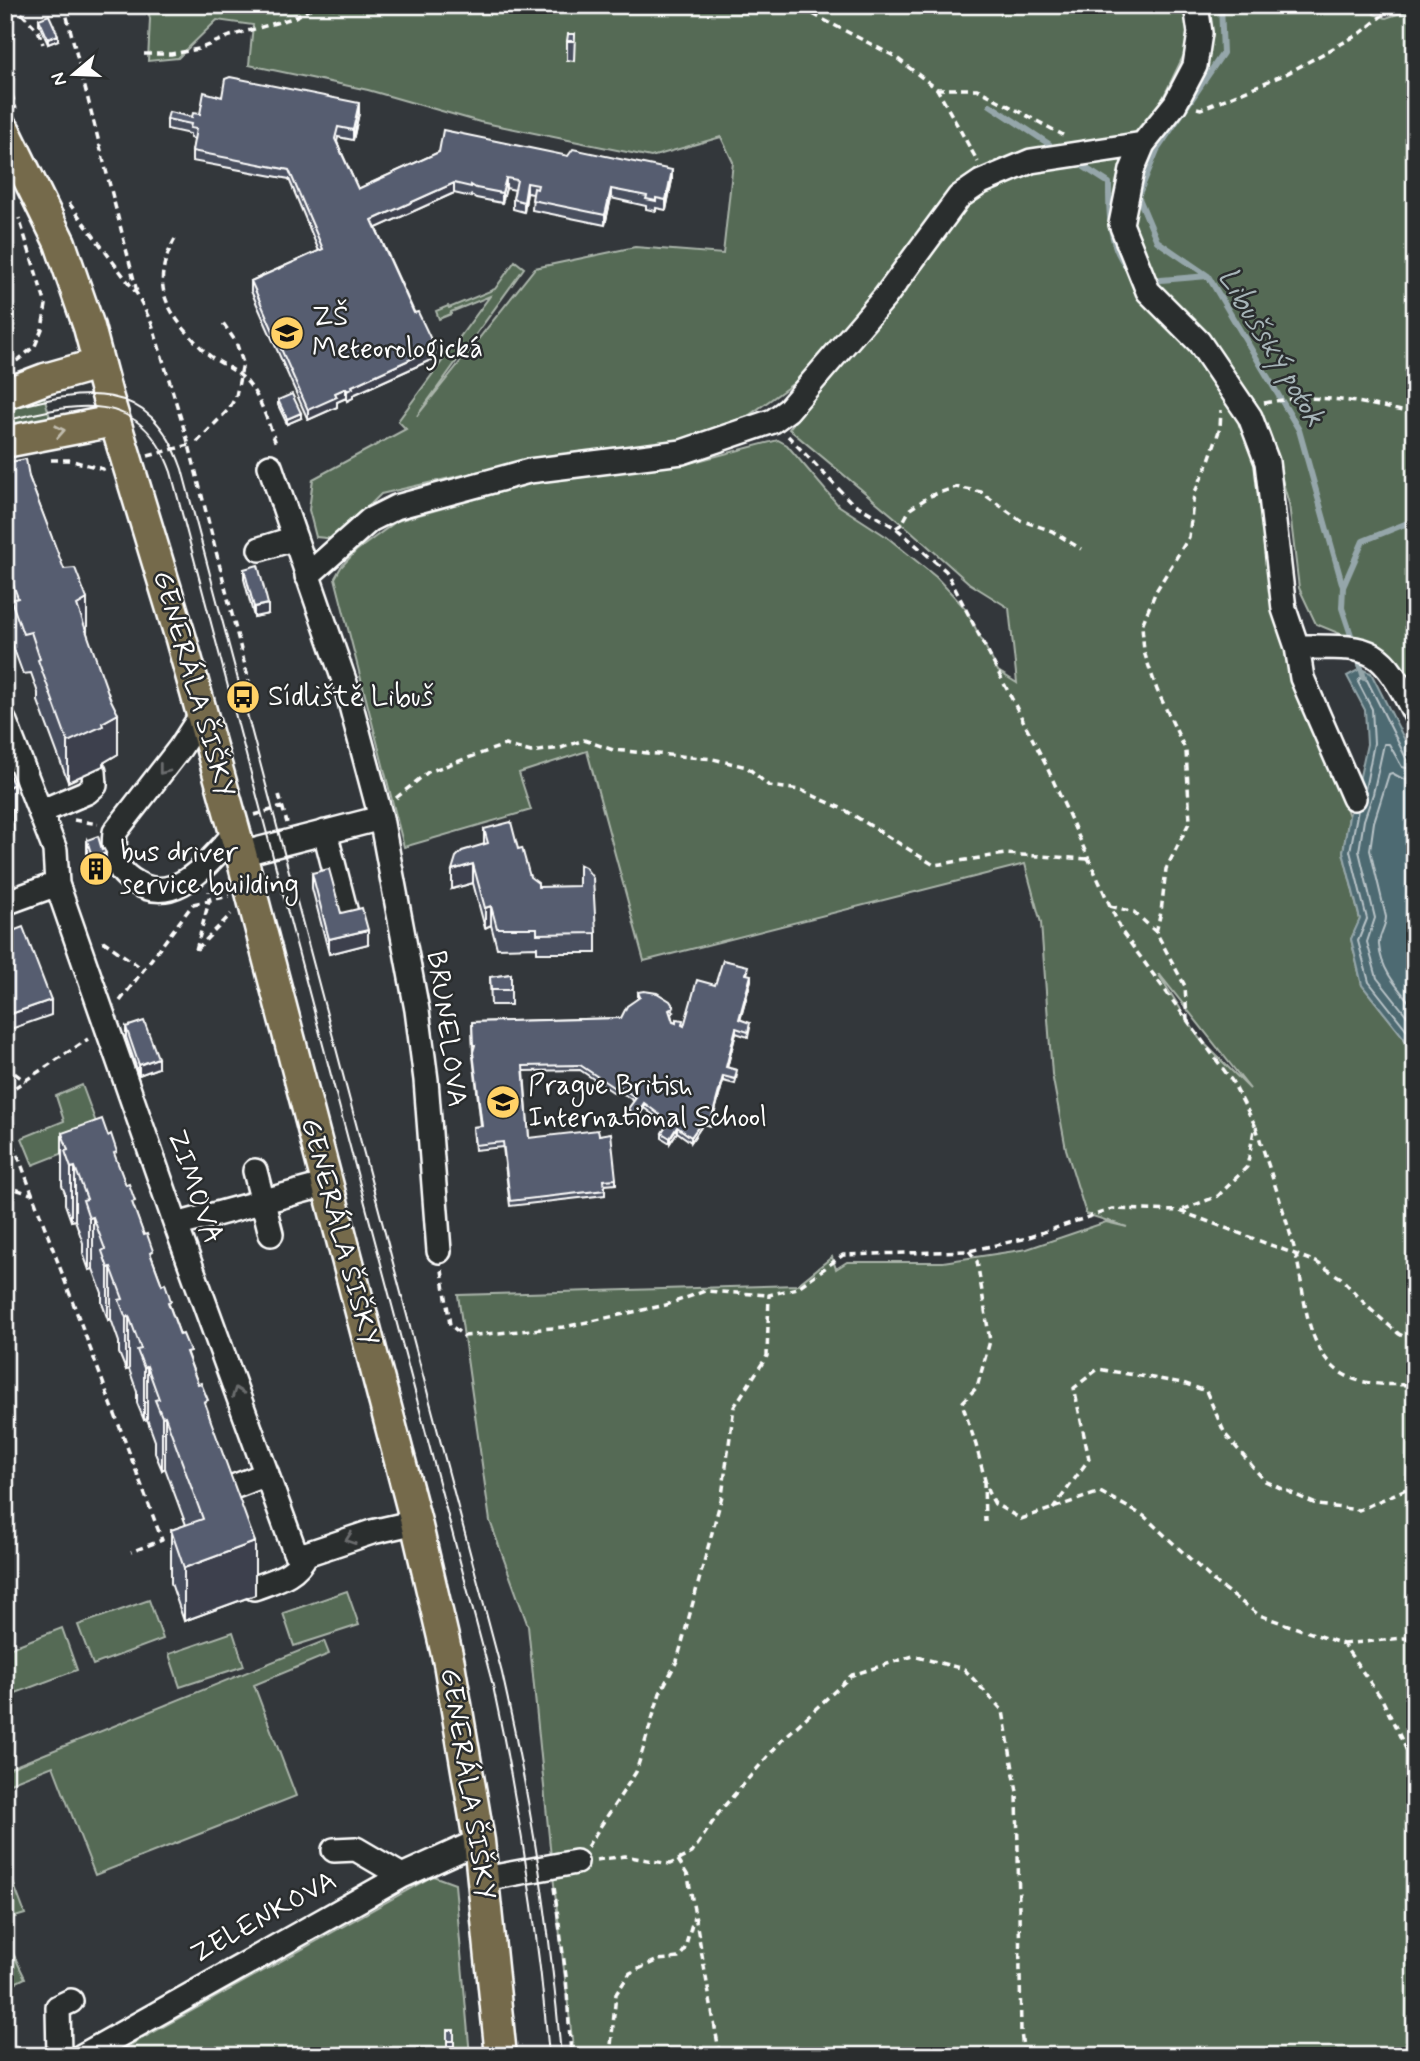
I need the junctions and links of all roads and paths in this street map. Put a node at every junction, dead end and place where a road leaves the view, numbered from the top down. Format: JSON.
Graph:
{"nodes":[{"id":1,"x":13,"y":5,"type":"edge"},
{"id":2,"x":64,"y":5,"type":"edge"},
{"id":3,"x":503,"y":5,"type":"edge"},
{"id":4,"x":791,"y":5,"type":"edge"},
{"id":5,"x":1196,"y":5,"type":"edge"},
{"id":6,"x":1395,"y":5,"type":"edge"},
{"id":7,"x":43,"y":44,"type":"dead end"},
{"id":8,"x":144,"y":54,"type":"dead end"},
{"id":9,"x":5,"y":71,"type":"edge"},
{"id":10,"x":937,"y":89,"type":"junction"},
{"id":11,"x":1201,"y":109,"type":"dead end"},
{"id":12,"x":11,"y":121,"type":"edge"},
{"id":13,"x":1066,"y":136,"type":"dead end"},
{"id":14,"x":1143,"y":144,"type":"junction"},
{"id":15,"x":981,"y":182,"type":"junction"},
{"id":16,"x":65,"y":198,"type":"dead end"},
{"id":17,"x":18,"y":215,"type":"dead end"},
{"id":18,"x":175,"y":239,"type":"dead end"},
{"id":19,"x":138,"y":294,"type":"junction"},
{"id":20,"x":223,"y":323,"type":"dead end"},
{"id":21,"x":5,"y":364,"type":"edge"},
{"id":22,"x":98,"y":364,"type":"junction"},
{"id":23,"x":240,"y":375,"type":"junction"},
{"id":24,"x":5,"y":394,"type":"edge"},
{"id":25,"x":1262,"y":404,"type":"dead end"},
{"id":26,"x":1221,"y":406,"type":"dead end"},
{"id":27,"x":1415,"y":414,"type":"edge"},
{"id":28,"x":114,"y":421,"type":"junction"},
{"id":29,"x":773,"y":421,"type":"junction"},
{"id":30,"x":5,"y":442,"type":"edge"},
{"id":31,"x":197,"y":442,"type":"dead end"},
{"id":32,"x":275,"y":458,"type":"joint"},
{"id":33,"x":48,"y":460,"type":"dead end"},
{"id":34,"x":107,"y":482,"type":"dead end"},
{"id":35,"x":896,"y":528,"type":"junction"},
{"id":36,"x":295,"y":538,"type":"junction"},
{"id":37,"x":260,"y":549,"type":"dead end"},
{"id":38,"x":1081,"y":550,"type":"dead end"},
{"id":39,"x":307,"y":576,"type":"junction"},
{"id":40,"x":1297,"y":647,"type":"junction"},
{"id":41,"x":252,"y":693,"type":"dead end"},
{"id":42,"x":202,"y":714,"type":"junction"},
{"id":43,"x":1415,"y":714,"type":"edge"},
{"id":44,"x":7,"y":730,"type":"edge"},
{"id":45,"x":94,"y":772,"type":"dead end"},
{"id":46,"x":28,"y":779,"type":"junction"},
{"id":47,"x":5,"y":788,"type":"edge"},
{"id":48,"x":279,"y":795,"type":"dead end"},
{"id":49,"x":1354,"y":799,"type":"dead end"},
{"id":50,"x":282,"y":807,"type":"junction"},
{"id":51,"x":40,"y":811,"type":"junction"},
{"id":52,"x":385,"y":811,"type":"junction"},
{"id":53,"x":70,"y":820,"type":"dead end"},
{"id":54,"x":105,"y":825,"type":"dead end"},
{"id":55,"x":325,"y":832,"type":"junction"},
{"id":56,"x":242,"y":835,"type":"junction"},
{"id":57,"x":291,"y":840,"type":"junction"},
{"id":58,"x":1089,"y":859,"type":"junction"},
{"id":59,"x":212,"y":881,"type":"dead end"},
{"id":60,"x":57,"y":884,"type":"junction"},
{"id":61,"x":226,"y":890,"type":"dead end"},
{"id":62,"x":199,"y":895,"type":"dead end"},
{"id":63,"x":228,"y":897,"type":"junction"},
{"id":64,"x":209,"y":901,"type":"junction"},
{"id":65,"x":5,"y":903,"type":"edge"},
{"id":66,"x":193,"y":904,"type":"junction"},
{"id":67,"x":1110,"y":905,"type":"junction"},
{"id":68,"x":232,"y":912,"type":"junction"},
{"id":69,"x":348,"y":921,"type":"edge"},
{"id":70,"x":235,"y":926,"type":"dead end"},
{"id":71,"x":1156,"y":932,"type":"junction"},
{"id":72,"x":103,"y":941,"type":"dead end"},
{"id":73,"x":144,"y":970,"type":"junction"},
{"id":74,"x":115,"y":1008,"type":"dead end"},
{"id":75,"x":1187,"y":1022,"type":"junction"},
{"id":76,"x":94,"y":1035,"type":"dead end"},
{"id":77,"x":5,"y":1066,"type":"edge"},
{"id":78,"x":25,"y":1081,"type":"junction"},
{"id":79,"x":5,"y":1094,"type":"edge"},
{"id":80,"x":5,"y":1121,"type":"edge"},
{"id":81,"x":1255,"y":1125,"type":"junction"},
{"id":82,"x":255,"y":1171,"type":"dead end"},
{"id":83,"x":327,"y":1184,"type":"junction"},
{"id":84,"x":5,"y":1186,"type":"edge"},
{"id":85,"x":31,"y":1194,"type":"junction"},
{"id":86,"x":262,"y":1201,"type":"junction"},
{"id":87,"x":1180,"y":1211,"type":"junction"},
{"id":88,"x":176,"y":1225,"type":"junction"},
{"id":89,"x":271,"y":1234,"type":"dead end"},
{"id":90,"x":439,"y":1251,"type":"joint"},
{"id":91,"x":968,"y":1251,"type":"junction"},
{"id":92,"x":1296,"y":1256,"type":"junction"},
{"id":93,"x":769,"y":1295,"type":"junction"},
{"id":94,"x":1415,"y":1342,"type":"edge"},
{"id":95,"x":1415,"y":1385,"type":"edge"},
{"id":96,"x":984,"y":1471,"type":"junction"},
{"id":97,"x":267,"y":1474,"type":"junction"},
{"id":98,"x":1415,"y":1485,"type":"edge"},
{"id":99,"x":220,"y":1492,"type":"edge"},
{"id":100,"x":1053,"y":1509,"type":"junction"},
{"id":101,"x":416,"y":1522,"type":"junction"},
{"id":102,"x":985,"y":1522,"type":"dead end"},
{"id":103,"x":131,"y":1552,"type":"dead end"},
{"id":104,"x":306,"y":1554,"type":"junction"},
{"id":105,"x":254,"y":1588,"type":"edge"},
{"id":106,"x":1415,"y":1640,"type":"edge"},
{"id":107,"x":1343,"y":1644,"type":"junction"},
{"id":108,"x":1415,"y":1828,"type":"edge"},
{"id":109,"x":479,"y":1841,"type":"junction"},
{"id":110,"x":334,"y":1850,"type":"dead end"},
{"id":111,"x":605,"y":1859,"type":"dead end"},
{"id":112,"x":678,"y":1860,"type":"junction"},
{"id":113,"x":576,"y":1862,"type":"joint"},
{"id":114,"x":551,"y":1867,"type":"junction"},
{"id":115,"x":402,"y":1875,"type":"junction"},
{"id":116,"x":484,"y":1879,"type":"junction"},
{"id":117,"x":695,"y":1914,"type":"junction"},
{"id":118,"x":71,"y":2001,"type":"dead end"},
{"id":119,"x":59,"y":2056,"type":"edge"},
{"id":120,"x":82,"y":2056,"type":"edge"},
{"id":121,"x":501,"y":2056,"type":"edge"},
{"id":122,"x":571,"y":2056,"type":"edge"},
{"id":123,"x":610,"y":2056,"type":"edge"},
{"id":124,"x":719,"y":2056,"type":"edge"},
{"id":125,"x":1024,"y":2056,"type":"edge"}],
"edges":[{"from":1,"to":7,"type":"path"},
{"from":2,"to":19,"type":"path"},
{"from":3,"to":8,"type":"path"},
{"from":4,"to":10,"type":"path"},
{"from":5,"to":14,"type":"street"},
{"from":6,"to":11,"type":"path"},
{"from":9,"to":12,"type":"path"},
{"from":10,"to":13,"type":"path"},
{"from":10,"to":15,"type":"path"},
{"from":12,"to":22,"type":"main road","name":"GENERÁLA ŠIŠKY"},
{"from":14,"to":15,"type":"street"},
{"from":14,"to":40,"type":"street"},
{"from":15,"to":29,"type":"street"},
{"from":16,"to":19,"type":"path"},
{"from":17,"to":21,"type":"path"},
{"from":18,"to":23,"type":"path"},
{"from":19,"to":41,"type":"path"},
{"from":20,"to":23,"type":"path"},
{"from":22,"to":24,"type":"main road"},
{"from":22,"to":28,"type":"main road","name":"GENERÁLA ŠIŠKY"},
{"from":23,"to":31,"type":"path"},
{"from":23,"to":32,"type":"path"},
{"from":25,"to":27,"type":"path"},
{"from":26,"to":71,"type":"path"},
{"from":30,"to":28,"type":"main road","one_way":true},
{"from":28,"to":42,"type":"main road","name":"GENERÁLA ŠIŠKY"},
{"from":29,"to":35,"type":"path"},
{"from":29,"to":39,"type":"street"},
{"from":32,"to":36,"type":"street","name":"BRUNELOVA"},
{"from":33,"to":34,"type":"path"},
{"from":35,"to":38,"type":"path"},
{"from":35,"to":58,"type":"path"},
{"from":36,"to":37,"type":"street"},
{"from":36,"to":39,"type":"street","name":"BRUNELOVA"},
{"from":39,"to":52,"type":"street","name":"BRUNELOVA"},
{"from":40,"to":43,"type":"street"},
{"from":40,"to":49,"type":"street"},
{"from":42,"to":56,"type":"main road","name":"GENERÁLA ŠIŠKY"},
{"from":42,"to":56,"type":"street","one_way":true},
{"from":44,"to":46,"type":"street","name":"ZIMOVA"},
{"from":45,"to":51,"type":"street"},
{"from":46,"to":47,"type":"street"},
{"from":46,"to":51,"type":"street","name":"ZIMOVA"},
{"from":48,"to":50,"type":"path"},
{"from":50,"to":56,"type":"path"},
{"from":50,"to":57,"type":"path"},
{"from":51,"to":60,"type":"street","name":"ZIMOVA"},
{"from":52,"to":55,"type":"street"},
{"from":52,"to":58,"type":"path"},
{"from":52,"to":90,"type":"street","name":"BRUNELOVA"},
{"from":53,"to":54,"type":"path"},
{"from":55,"to":57,"type":"street"},
{"from":55,"to":69,"type":"street"},
{"from":56,"to":57,"type":"street"},
{"from":56,"to":83,"type":"main road","name":"GENERÁLA ŠIŠKY"},
{"from":58,"to":67,"type":"path"},
{"from":59,"to":64,"type":"path"},
{"from":60,"to":65,"type":"street"},
{"from":60,"to":88,"type":"street","name":"ZIMOVA"},
{"from":61,"to":63,"type":"path"},
{"from":62,"to":66,"type":"path"},
{"from":63,"to":64,"type":"path"},
{"from":63,"to":68,"type":"path"},
{"from":64,"to":66,"type":"path"},
{"from":64,"to":68,"type":"path"},
{"from":66,"to":73,"type":"path"},
{"from":67,"to":71,"type":"path"},
{"from":67,"to":75,"type":"path"},
{"from":68,"to":70,"type":"path"},
{"from":71,"to":75,"type":"path"},
{"from":72,"to":73,"type":"path"},
{"from":73,"to":74,"type":"path"},
{"from":75,"to":81,"type":"path"},
{"from":76,"to":78,"type":"path"},
{"from":77,"to":78,"type":"path"},
{"from":78,"to":79,"type":"path"},
{"from":80,"to":85,"type":"path"},
{"from":81,"to":87,"type":"path"},
{"from":81,"to":92,"type":"path"},
{"from":82,"to":86,"type":"street"},
{"from":83,"to":86,"type":"street"},
{"from":83,"to":101,"type":"main road","name":"GENERÁLA ŠIŠKY"},
{"from":84,"to":85,"type":"path"},
{"from":85,"to":103,"type":"path"},
{"from":86,"to":88,"type":"street"},
{"from":86,"to":89,"type":"street"},
{"from":87,"to":91,"type":"path"},
{"from":87,"to":92,"type":"path"},
{"from":97,"to":88,"type":"street","name":"ZIMOVA","one_way":true},
{"from":90,"to":93,"type":"path"},
{"from":91,"to":93,"type":"path"},
{"from":91,"to":96,"type":"path"},
{"from":92,"to":94,"type":"path"},
{"from":92,"to":95,"type":"path"},
{"from":93,"to":113,"type":"path"},
{"from":96,"to":100,"type":"path"},
{"from":96,"to":102,"type":"path"},
{"from":97,"to":99,"type":"street"},
{"from":97,"to":104,"type":"street","name":"ZIMOVA"},
{"from":98,"to":100,"type":"path"},
{"from":100,"to":107,"type":"path"},
{"from":101,"to":104,"type":"street","one_way":true},
{"from":101,"to":109,"type":"main road","name":"GENERÁLA ŠIŠKY"},
{"from":104,"to":105,"type":"street"},
{"from":106,"to":107,"type":"path"},
{"from":107,"to":108,"type":"path"},
{"from":109,"to":115,"type":"street","name":"ZELENKOVA"},
{"from":109,"to":116,"type":"main road","name":"GENERÁLA ŠIŠKY"},
{"from":110,"to":115,"type":"street"},
{"from":111,"to":112,"type":"path"},
{"from":112,"to":117,"type":"path"},
{"from":112,"to":125,"type":"path"},
{"from":113,"to":114,"type":"street"},
{"from":114,"to":116,"type":"street"},
{"from":114,"to":122,"type":"path"},
{"from":115,"to":120,"type":"street","name":"ZELENKOVA"},
{"from":116,"to":121,"type":"main road","name":"GENERÁLA ŠIŠKY"},
{"from":117,"to":123,"type":"path"},
{"from":117,"to":124,"type":"path"},
{"from":118,"to":119,"type":"street"}]}
